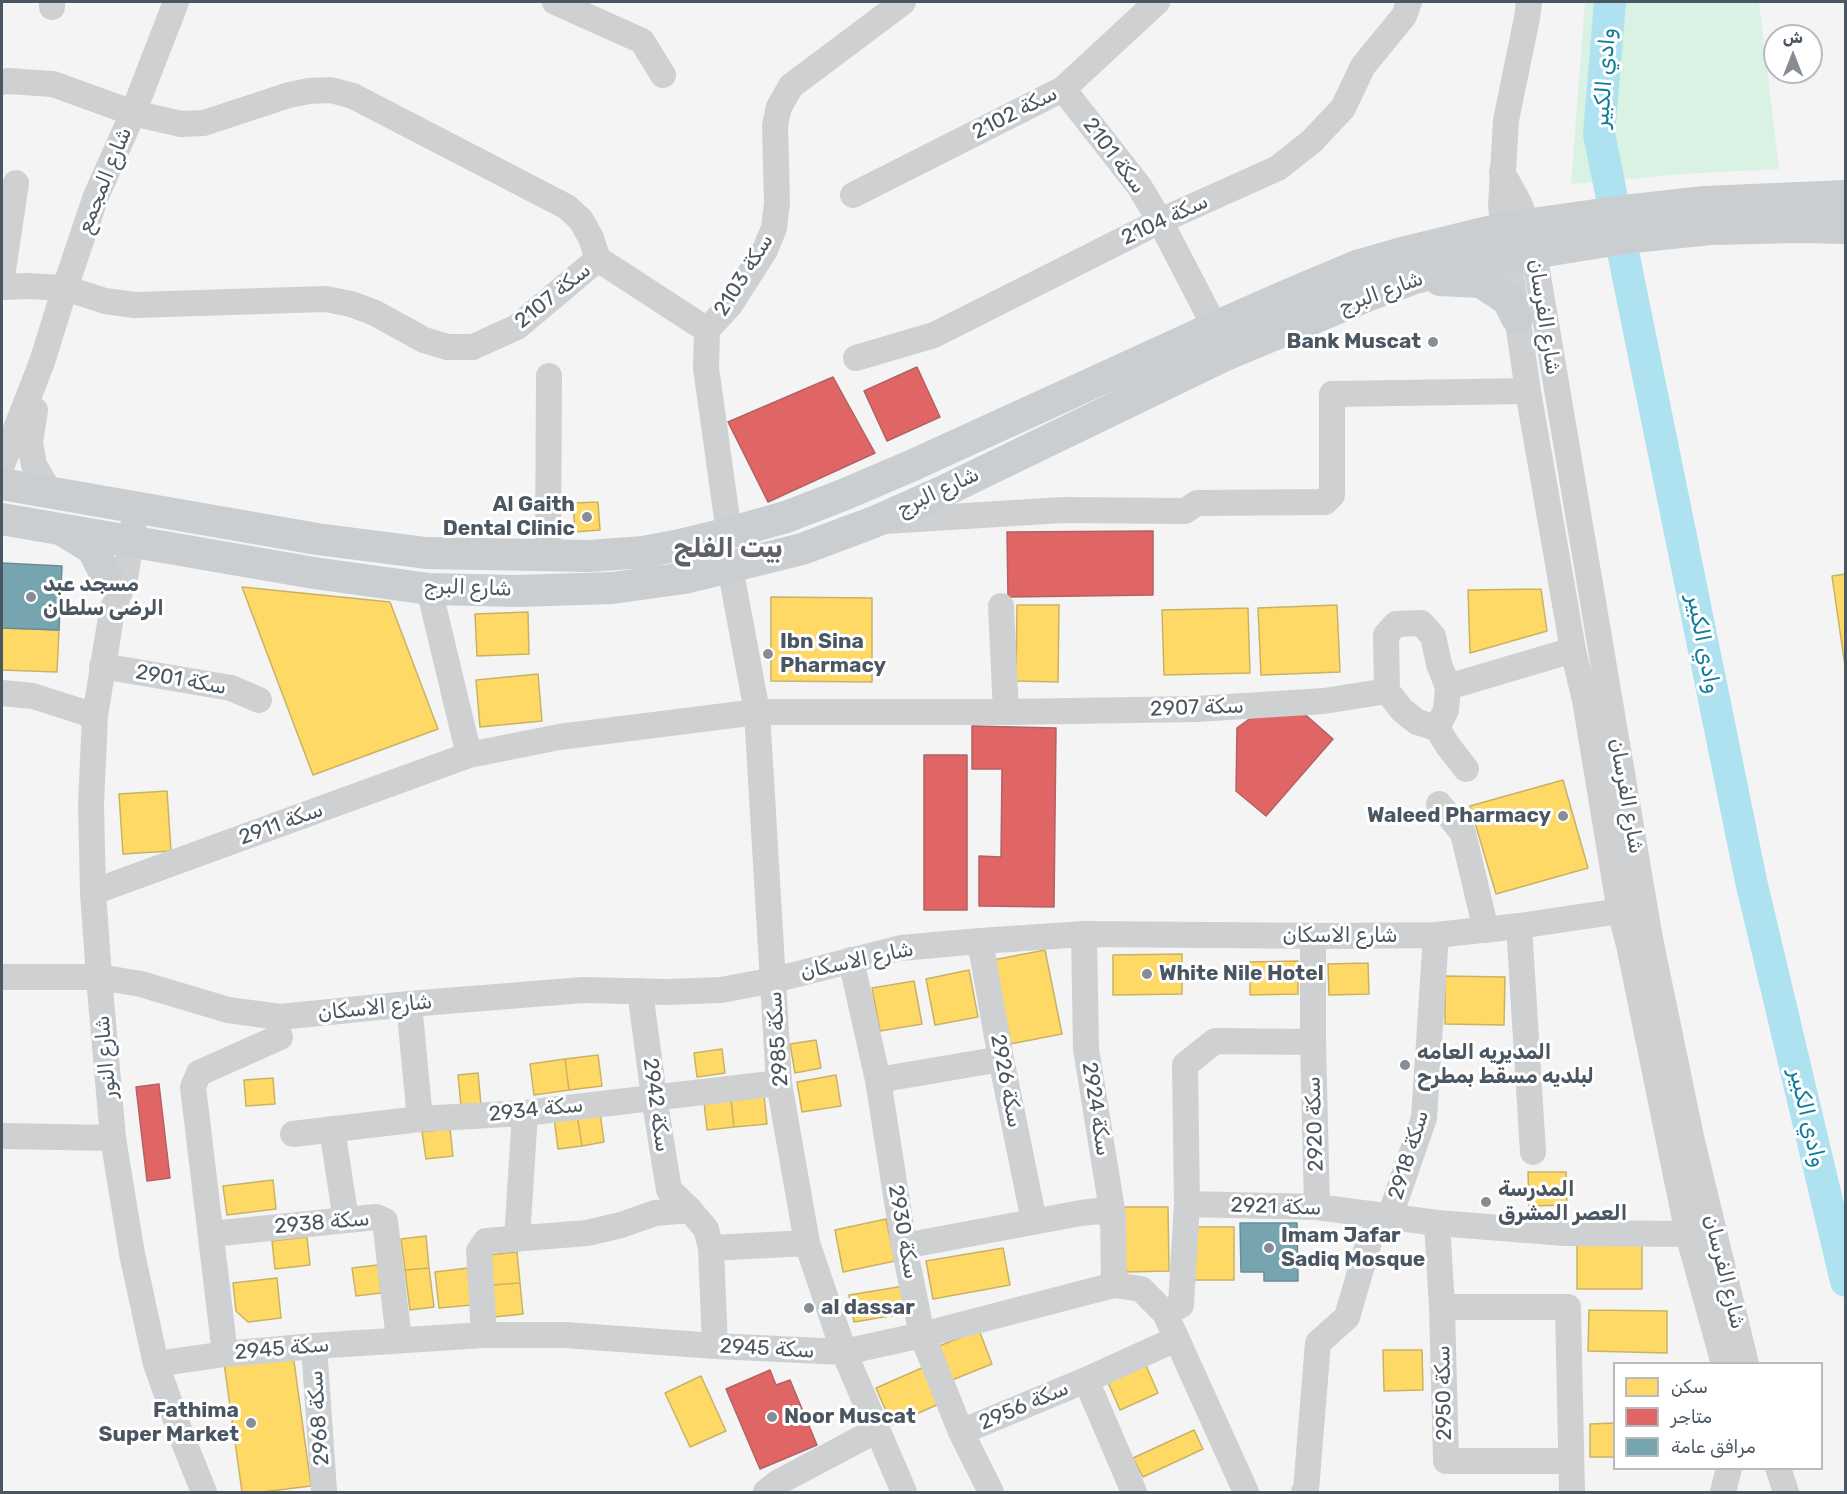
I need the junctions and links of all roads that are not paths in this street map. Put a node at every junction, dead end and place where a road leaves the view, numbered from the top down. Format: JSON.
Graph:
{"nodes":[{"id":1,"x":176,"y":2,"type":"edge"},
{"id":2,"x":555,"y":2,"type":"edge"},
{"id":3,"x":903,"y":2,"type":"edge"},
{"id":4,"x":1157,"y":2,"type":"edge"},
{"id":5,"x":1409,"y":2,"type":"edge"},
{"id":6,"x":1529,"y":2,"type":"edge"},
{"id":7,"x":663,"y":75,"type":"dead end"},
{"id":8,"x":2,"y":82,"type":"edge"},
{"id":9,"x":1063,"y":89,"type":"junction"},
{"id":10,"x":133,"y":113,"type":"junction"},
{"id":11,"x":16,"y":183,"type":"dead end"},
{"id":12,"x":853,"y":195,"type":"dead end"},
{"id":13,"x":1845,"y":196,"type":"edge"},
{"id":14,"x":1798,"y":212,"type":"junction"},
{"id":15,"x":1160,"y":221,"type":"junction"},
{"id":16,"x":1845,"y":228,"type":"edge"},
{"id":17,"x":1519,"y":241,"type":"junction"},
{"id":18,"x":598,"y":259,"type":"junction"},
{"id":19,"x":2,"y":277,"type":"edge"},
{"id":20,"x":1415,"y":278,"type":"junction"},
{"id":21,"x":2,"y":287,"type":"edge"},
{"id":22,"x":64,"y":288,"type":"junction"},
{"id":23,"x":1517,"y":318,"type":"junction"},
{"id":24,"x":707,"y":330,"type":"junction"},
{"id":25,"x":1219,"y":342,"type":"junction"},
{"id":26,"x":856,"y":358,"type":"dead end"},
{"id":27,"x":42,"y":362,"type":"junction"},
{"id":28,"x":549,"y":376,"type":"dead end"},
{"id":29,"x":1528,"y":391,"type":"junction"},
{"id":30,"x":2,"y":465,"type":"edge"},
{"id":31,"x":2,"y":484,"type":"edge"},
{"id":32,"x":50,"y":493,"type":"junction"},
{"id":33,"x":127,"y":506,"type":"junction"},
{"id":34,"x":2,"y":519,"type":"edge"},
{"id":35,"x":873,"y":522,"type":"junction"},
{"id":36,"x":61,"y":529,"type":"junction"},
{"id":37,"x":729,"y":533,"type":"junction"},
{"id":38,"x":121,"y":539,"type":"junction"},
{"id":39,"x":548,"y":556,"type":"junction"},
{"id":40,"x":730,"y":567,"type":"junction"},
{"id":41,"x":106,"y":576,"type":"junction"},
{"id":42,"x":429,"y":588,"type":"junction"},
{"id":43,"x":1000,"y":606,"type":"dead end"},
{"id":44,"x":112,"y":611,"type":"junction"},
{"id":45,"x":1573,"y":650,"type":"junction"},
{"id":46,"x":102,"y":666,"type":"junction"},
{"id":47,"x":1448,"y":687,"type":"junction"},
{"id":48,"x":1387,"y":691,"type":"junction"},
{"id":49,"x":2,"y":693,"type":"edge"},
{"id":50,"x":259,"y":700,"type":"dead end"},
{"id":51,"x":757,"y":712,"type":"junction"},
{"id":52,"x":1006,"y":712,"type":"junction"},
{"id":53,"x":95,"y":716,"type":"junction"},
{"id":54,"x":1437,"y":728,"type":"junction"},
{"id":55,"x":470,"y":755,"type":"junction"},
{"id":56,"x":1466,"y":769,"type":"dead end"},
{"id":57,"x":1439,"y":804,"type":"dead end"},
{"id":58,"x":93,"y":892,"type":"junction"},
{"id":59,"x":1620,"y":911,"type":"junction"},
{"id":60,"x":1519,"y":926,"type":"junction"},
{"id":61,"x":1486,"y":930,"type":"junction"},
{"id":62,"x":1084,"y":934,"type":"junction"},
{"id":63,"x":1436,"y":935,"type":"junction"},
{"id":64,"x":1313,"y":936,"type":"junction"},
{"id":65,"x":980,"y":941,"type":"junction"},
{"id":66,"x":851,"y":960,"type":"junction"},
{"id":67,"x":2,"y":977,"type":"edge"},
{"id":68,"x":99,"y":977,"type":"junction"},
{"id":69,"x":774,"y":980,"type":"junction"},
{"id":70,"x":640,"y":991,"type":"junction"},
{"id":71,"x":409,"y":1004,"type":"junction"},
{"id":72,"x":280,"y":1037,"type":"dead end"},
{"id":73,"x":1313,"y":1042,"type":"junction"},
{"id":74,"x":1001,"y":1059,"type":"junction"},
{"id":75,"x":878,"y":1080,"type":"junction"},
{"id":76,"x":779,"y":1083,"type":"junction"},
{"id":77,"x":654,"y":1097,"type":"junction"},
{"id":78,"x":525,"y":1113,"type":"junction"},
{"id":79,"x":420,"y":1119,"type":"junction"},
{"id":80,"x":332,"y":1130,"type":"junction"},
{"id":81,"x":293,"y":1134,"type":"dead end"},
{"id":82,"x":2,"y":1136,"type":"edge"},
{"id":83,"x":113,"y":1138,"type":"junction"},
{"id":84,"x":1533,"y":1152,"type":"dead end"},
{"id":85,"x":1187,"y":1204,"type":"junction"},
{"id":86,"x":1317,"y":1207,"type":"junction"},
{"id":87,"x":690,"y":1210,"type":"junction"},
{"id":88,"x":1113,"y":1216,"type":"junction"},
{"id":89,"x":1390,"y":1216,"type":"junction"},
{"id":90,"x":346,"y":1220,"type":"junction"},
{"id":91,"x":1035,"y":1221,"type":"junction"},
{"id":92,"x":1437,"y":1223,"type":"junction"},
{"id":93,"x":211,"y":1234,"type":"junction"},
{"id":94,"x":1688,"y":1234,"type":"junction"},
{"id":95,"x":516,"y":1239,"type":"junction"},
{"id":96,"x":807,"y":1243,"type":"junction"},
{"id":97,"x":904,"y":1246,"type":"junction"},
{"id":98,"x":711,"y":1248,"type":"junction"},
{"id":99,"x":1114,"y":1285,"type":"junction"},
{"id":100,"x":1442,"y":1307,"type":"junction"},
{"id":101,"x":1165,"y":1313,"type":"junction"},
{"id":102,"x":484,"y":1335,"type":"junction"},
{"id":103,"x":922,"y":1335,"type":"junction"},
{"id":104,"x":1176,"y":1339,"type":"junction"},
{"id":105,"x":399,"y":1340,"type":"junction"},
{"id":106,"x":314,"y":1346,"type":"junction"},
{"id":107,"x":715,"y":1347,"type":"junction"},
{"id":108,"x":844,"y":1352,"type":"junction"},
{"id":109,"x":225,"y":1354,"type":"junction"},
{"id":110,"x":1723,"y":1362,"type":"edge"},
{"id":111,"x":1746,"y":1362,"type":"edge"},
{"id":112,"x":156,"y":1364,"type":"junction"},
{"id":113,"x":1086,"y":1380,"type":"junction"},
{"id":114,"x":877,"y":1430,"type":"junction"},
{"id":115,"x":961,"y":1432,"type":"junction"},
{"id":116,"x":1571,"y":1461,"type":"junction"},
{"id":117,"x":1728,"y":1470,"type":"edge"},
{"id":118,"x":1779,"y":1470,"type":"edge"},
{"id":119,"x":324,"y":1491,"type":"edge"},
{"id":120,"x":204,"y":1492,"type":"edge"},
{"id":121,"x":766,"y":1492,"type":"edge"},
{"id":122,"x":904,"y":1492,"type":"edge"},
{"id":123,"x":991,"y":1492,"type":"edge"},
{"id":124,"x":1134,"y":1492,"type":"edge"},
{"id":125,"x":1246,"y":1492,"type":"edge"},
{"id":126,"x":1304,"y":1492,"type":"edge"},
{"id":127,"x":1572,"y":1492,"type":"edge"},
{"id":128,"x":1723,"y":1492,"type":"edge"},
{"id":129,"x":1786,"y":1492,"type":"edge"}],
"edges":[{"from":1,"to":10,"type":"street","name":"شارع المجمع"},
{"from":2,"to":7,"type":"street"},
{"from":3,"to":24,"type":"street","name":"سكة 2103"},
{"from":4,"to":9,"type":"street","name":"سكة 2102"},
{"from":5,"to":15,"type":"street","name":"سكة 2104"},
{"from":6,"to":17,"type":"street"},
{"from":8,"to":10,"type":"street","name":"سكة 2107"},
{"from":9,"to":12,"type":"street","name":"سكة 2102"},
{"from":9,"to":15,"type":"street","name":"سكة 2101"},
{"from":10,"to":18,"type":"street","name":"سكة 2107"},
{"from":10,"to":22,"type":"street","name":"شارع المجمع"},
{"from":11,"to":19,"type":"street"},
{"from":13,"to":14,"type":"main road","name":"شارع البرج"},
{"from":14,"to":16,"type":"main road","name":"شارع البرج"},
{"from":14,"to":17,"type":"main road","name":"شارع البرج"},
{"from":15,"to":25,"type":"street","name":"سكة 2101"},
{"from":15,"to":26,"type":"street","name":"سكة 2104"},
{"from":17,"to":20,"type":"main road","name":"شارع البرج"},
{"from":17,"to":23,"type":"street","name":"شارع الفرسان"},
{"from":17,"to":25,"type":"main road","name":"شارع البرج"},
{"from":17,"to":111,"type":"street","name":"شارع الفرسان"},
{"from":18,"to":22,"type":"street","name":"سكة 2107"},
{"from":18,"to":24,"type":"street"},
{"from":20,"to":23,"type":"main road"},
{"from":20,"to":25,"type":"main road","name":"شارع البرج"},
{"from":21,"to":22,"type":"street","name":"سكة 2107"},
{"from":22,"to":27,"type":"street","name":"شارع المجمع"},
{"from":23,"to":29,"type":"street","name":"شارع الفرسان"},
{"from":24,"to":37,"type":"street","name":"سكة 2103"},
{"from":25,"to":35,"type":"main road","name":"شارع البرج"},
{"from":25,"to":37,"type":"main road","name":"شارع البرج"},
{"from":27,"to":30,"type":"street","name":"شارع المجمع"},
{"from":27,"to":32,"type":"street","name":"شارع المجمع"},
{"from":28,"to":39,"type":"street"},
{"from":29,"to":35,"type":"street"},
{"from":29,"to":45,"type":"street","name":"شارع الفرسان"},
{"from":31,"to":32,"type":"main road","name":"شارع البرج"},
{"from":32,"to":33,"type":"main road","name":"شارع البرج"},
{"from":33,"to":38,"type":"street","name":"شارع النور"},
{"from":33,"to":39,"type":"main road","name":"شارع البرج"},
{"from":34,"to":36,"type":"main road","name":"شارع البرج"},
{"from":35,"to":40,"type":"main road","name":"شارع البرج"},
{"from":36,"to":38,"type":"main road","name":"شارع البرج"},
{"from":36,"to":41,"type":"main road"},
{"from":37,"to":39,"type":"main road","name":"شارع البرج"},
{"from":38,"to":41,"type":"street","name":"شارع النور"},
{"from":38,"to":42,"type":"main road","name":"شارع البرج"},
{"from":38,"to":44,"type":"street","name":"شارع النور"},
{"from":40,"to":42,"type":"main road","name":"شارع البرج"},
{"from":40,"to":51,"type":"street","name":"سكة 2985"},
{"from":41,"to":44,"type":"street","name":"شارع النور"},
{"from":42,"to":55,"type":"street"},
{"from":43,"to":52,"type":"street"},
{"from":44,"to":46,"type":"street","name":"شارع النور"},
{"from":45,"to":47,"type":"street"},
{"from":45,"to":59,"type":"street","name":"شارع الفرسان"},
{"from":46,"to":50,"type":"street","name":"سكة 2901"},
{"from":46,"to":53,"type":"street","name":"شارع النور"},
{"from":47,"to":48,"type":"street"},
{"from":47,"to":54,"type":"street"},
{"from":48,"to":52,"type":"street","name":"سكة 2907"},
{"from":48,"to":54,"type":"street"},
{"from":49,"to":53,"type":"street"},
{"from":51,"to":52,"type":"street","name":"سكة 2907"},
{"from":51,"to":55,"type":"street","name":"سكة 2911"},
{"from":51,"to":69,"type":"street","name":"سكة 2985"},
{"from":53,"to":58,"type":"street","name":"شارع النور"},
{"from":54,"to":56,"type":"street"},
{"from":55,"to":58,"type":"street","name":"سكة 2911"},
{"from":57,"to":61,"type":"street"},
{"from":58,"to":68,"type":"street","name":"شارع النور"},
{"from":59,"to":60,"type":"street","name":"شارع الاسكان"},
{"from":59,"to":94,"type":"street","name":"شارع الفرسان"},
{"from":60,"to":61,"type":"street","name":"شارع الاسكان"},
{"from":60,"to":84,"type":"street"},
{"from":61,"to":63,"type":"street","name":"شارع الاسكان"},
{"from":62,"to":64,"type":"street","name":"شارع الاسكان"},
{"from":62,"to":65,"type":"street","name":"شارع الاسكان"},
{"from":62,"to":88,"type":"street","name":"سكة 2924"},
{"from":63,"to":64,"type":"street","name":"شارع الاسكان"},
{"from":63,"to":89,"type":"street","name":"سكة 2918"},
{"from":64,"to":73,"type":"street","name":"سكة 2920"},
{"from":65,"to":66,"type":"street","name":"شارع الاسكان"},
{"from":65,"to":74,"type":"street","name":"سكة 2926"},
{"from":66,"to":69,"type":"street","name":"شارع الاسكان"},
{"from":66,"to":75,"type":"street","name":"سكة 2930"},
{"from":67,"to":68,"type":"street","name":"شارع الاسكان"},
{"from":68,"to":71,"type":"street","name":"شارع الاسكان"},
{"from":68,"to":83,"type":"street","name":"شارع النور"},
{"from":69,"to":70,"type":"street","name":"شارع الاسكان"},
{"from":69,"to":76,"type":"street","name":"سكة 2985"},
{"from":70,"to":71,"type":"street","name":"شارع الاسكان"},
{"from":70,"to":77,"type":"street","name":"سكة 2942"},
{"from":71,"to":79,"type":"street"},
{"from":72,"to":93,"type":"street"},
{"from":73,"to":85,"type":"street"},
{"from":73,"to":86,"type":"street","name":"سكة 2920"},
{"from":74,"to":75,"type":"street"},
{"from":74,"to":91,"type":"street","name":"سكة 2926"},
{"from":75,"to":97,"type":"street","name":"سكة 2930"},
{"from":76,"to":77,"type":"street","name":"سكة 2934"},
{"from":76,"to":96,"type":"street","name":"سكة 2985"},
{"from":77,"to":78,"type":"street","name":"سكة 2934"},
{"from":77,"to":87,"type":"street","name":"سكة 2942"},
{"from":78,"to":79,"type":"street","name":"سكة 2934"},
{"from":78,"to":95,"type":"street"},
{"from":79,"to":80,"type":"street","name":"سكة 2934"},
{"from":80,"to":81,"type":"street","name":"سكة 2934"},
{"from":80,"to":90,"type":"street"},
{"from":82,"to":83,"type":"street"},
{"from":83,"to":112,"type":"street","name":"شارع النور"},
{"from":85,"to":86,"type":"street","name":"سكة 2921"},
{"from":85,"to":101,"type":"street"},
{"from":86,"to":89,"type":"street","name":"سكة 2921"},
{"from":87,"to":95,"type":"street"},
{"from":87,"to":98,"type":"street","name":"سكة 2942"},
{"from":88,"to":91,"type":"street"},
{"from":88,"to":99,"type":"street","name":"سكة 2924"},
{"from":89,"to":92,"type":"street","name":"سكة 2921"},
{"from":89,"to":126,"type":"street","name":"سكة 2918"},
{"from":90,"to":93,"type":"street","name":"سكة 2938"},
{"from":90,"to":105,"type":"street","name":"سكة 2938"},
{"from":91,"to":97,"type":"street"},
{"from":92,"to":94,"type":"street","name":"سكة 2921"},
{"from":92,"to":100,"type":"street","name":"سكة 2950"},
{"from":93,"to":109,"type":"street"},
{"from":94,"to":110,"type":"street","name":"شارع الفرسان"},
{"from":95,"to":102,"type":"street"},
{"from":96,"to":98,"type":"street"},
{"from":96,"to":108,"type":"street","name":"سكة 2985"},
{"from":97,"to":103,"type":"street","name":"سكة 2930"},
{"from":98,"to":107,"type":"street","name":"سكة 2942"},
{"from":99,"to":101,"type":"street","name":"سكة 2945"},
{"from":99,"to":103,"type":"street","name":"سكة 2945"},
{"from":100,"to":116,"type":"street","name":"سكة 2950"},
{"from":100,"to":116,"type":"street"},
{"from":101,"to":104,"type":"street","name":"سكة 2945"},
{"from":102,"to":105,"type":"street","name":"سكة 2945"},
{"from":102,"to":107,"type":"street","name":"سكة 2945"},
{"from":103,"to":108,"type":"street","name":"سكة 2945"},
{"from":103,"to":115,"type":"street","name":"سكة 2930"},
{"from":104,"to":113,"type":"street","name":"سكة 2956"},
{"from":104,"to":125,"type":"street","name":"سكة 2945"},
{"from":105,"to":106,"type":"street","name":"سكة 2945"},
{"from":106,"to":109,"type":"street","name":"سكة 2945"},
{"from":106,"to":119,"type":"street","name":"سكة 2968"},
{"from":107,"to":108,"type":"street","name":"سكة 2945"},
{"from":108,"to":114,"type":"street","name":"سكة 2985"},
{"from":109,"to":112,"type":"street","name":"سكة 2945"},
{"from":112,"to":120,"type":"street","name":"شارع النور"},
{"from":113,"to":115,"type":"street","name":"سكة 2956"},
{"from":113,"to":124,"type":"street","name":"سكة 2956"},
{"from":114,"to":121,"type":"street"},
{"from":114,"to":122,"type":"street","name":"سكة 2985"},
{"from":115,"to":123,"type":"street","name":"سكة 2930"},
{"from":116,"to":127,"type":"street"},
{"from":117,"to":128,"type":"street"},
{"from":118,"to":129,"type":"street"}]}
